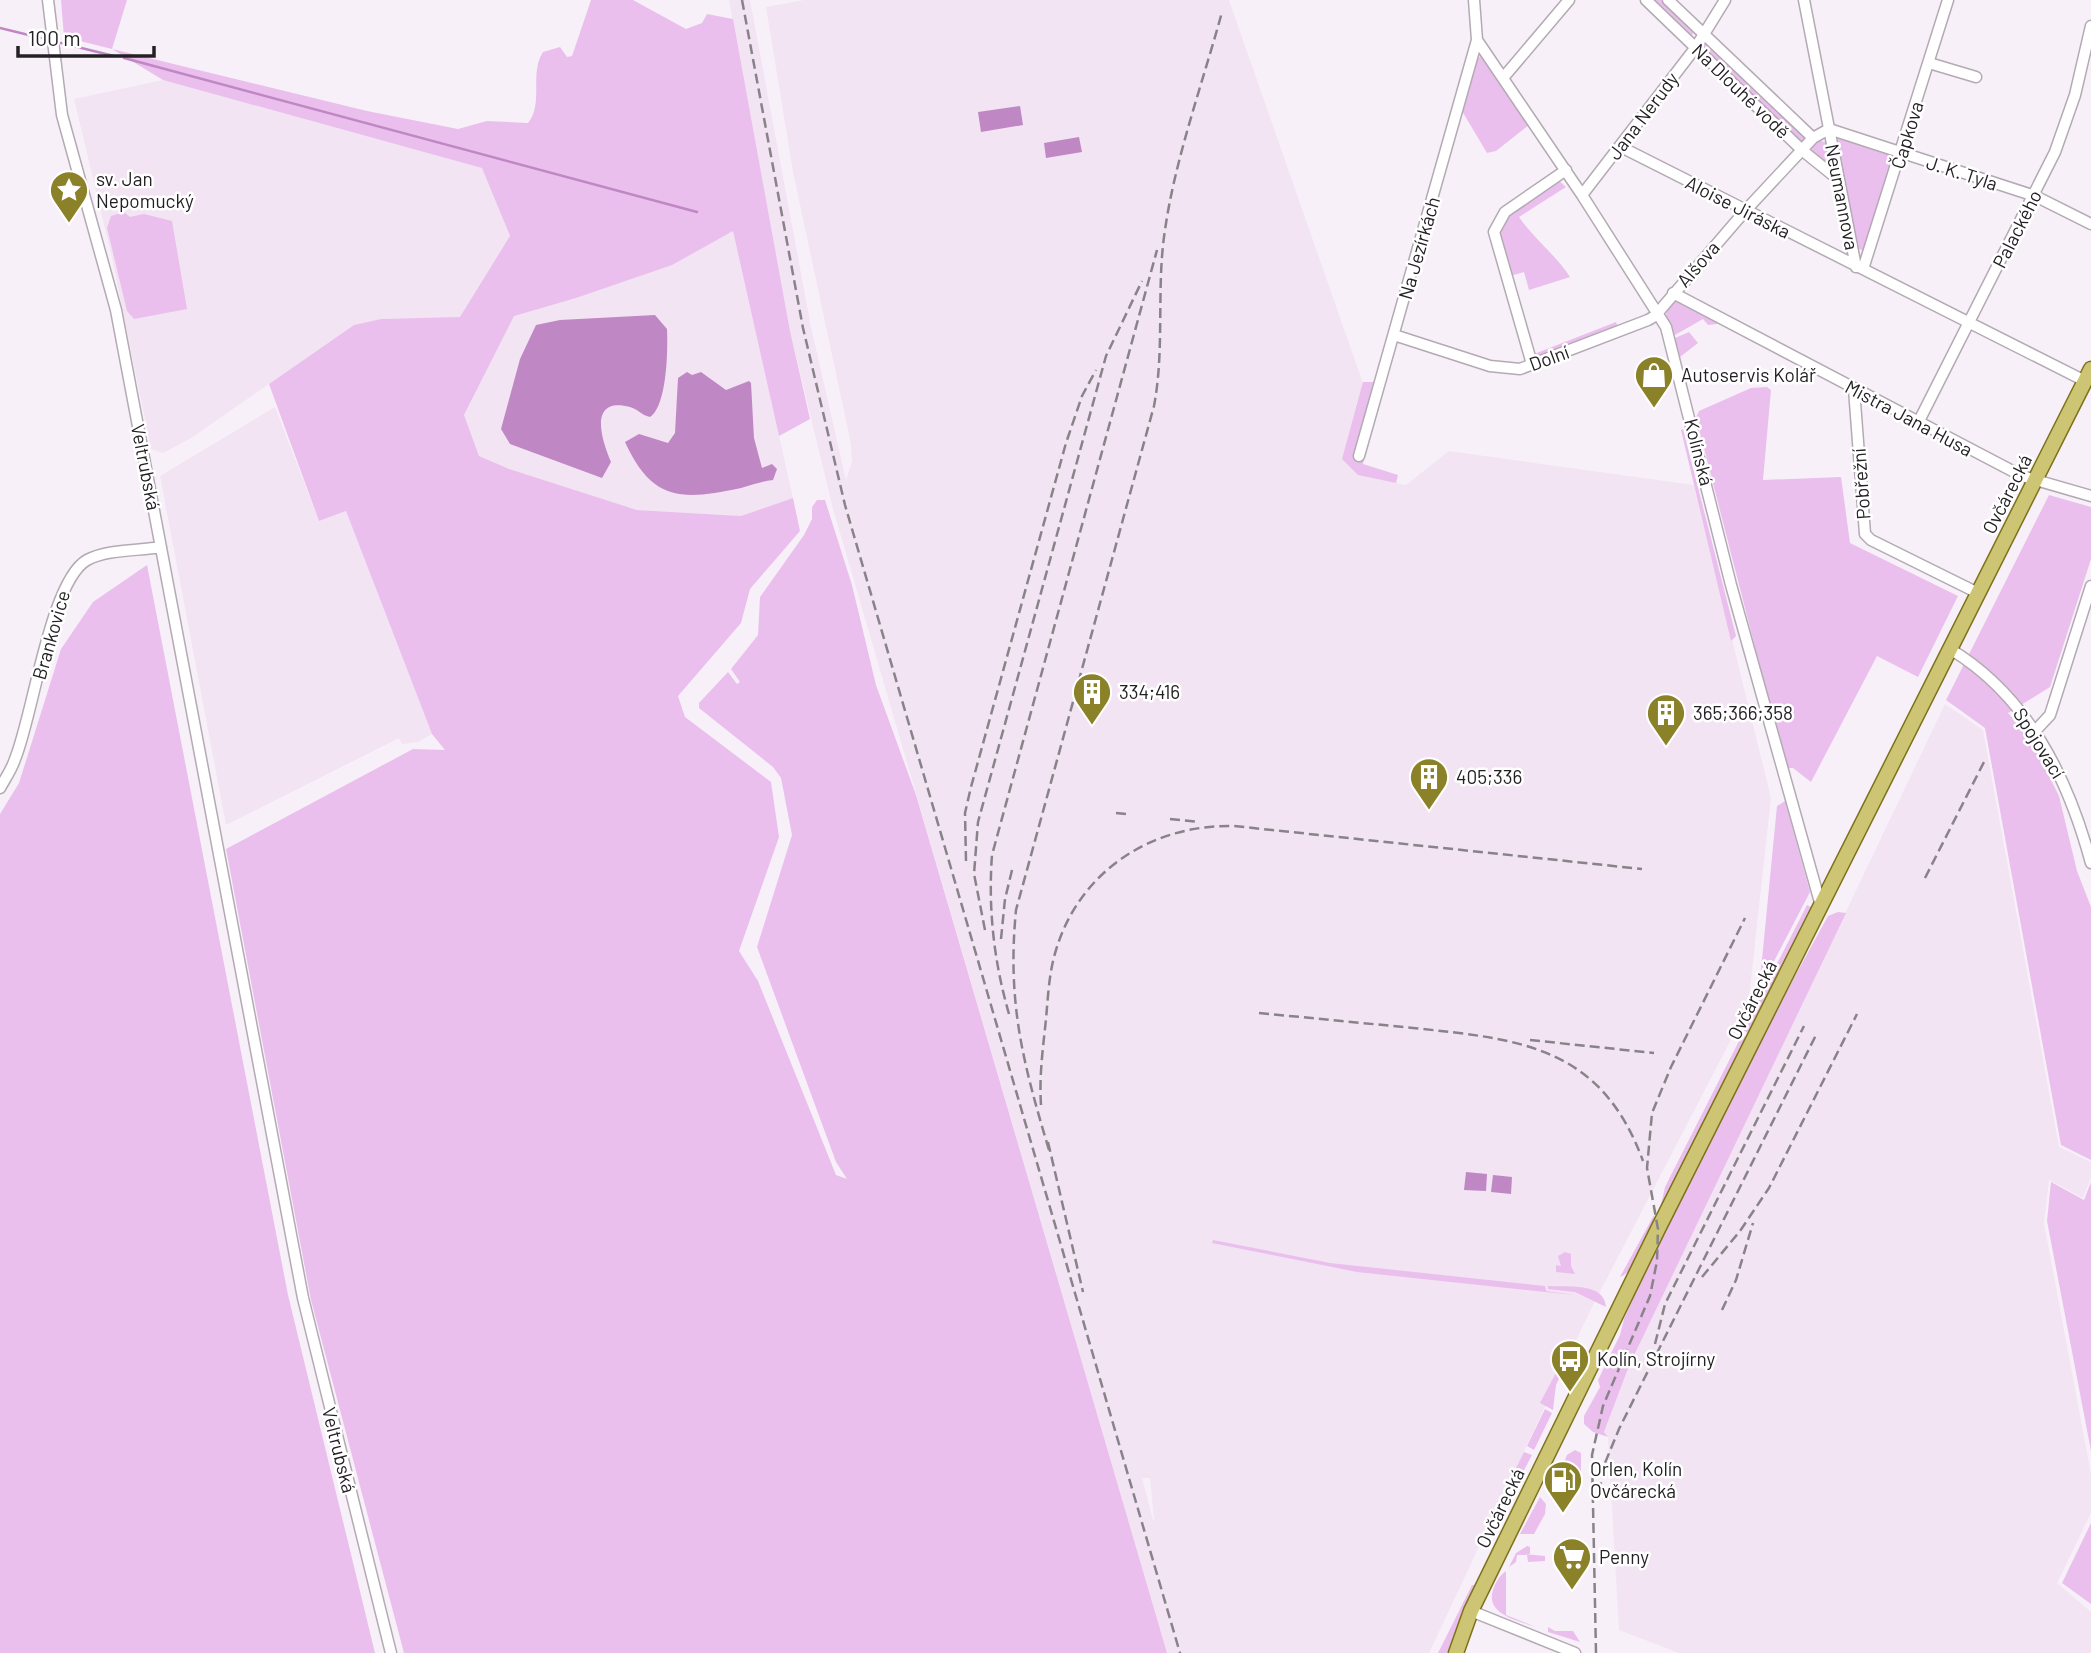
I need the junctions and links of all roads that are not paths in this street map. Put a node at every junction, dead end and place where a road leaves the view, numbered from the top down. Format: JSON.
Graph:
{"nodes":[{"id":1,"x":48,"y":0,"type":"edge"},
{"id":2,"x":1474,"y":0,"type":"edge"},
{"id":3,"x":1569,"y":0,"type":"edge"},
{"id":4,"x":1646,"y":0,"type":"edge"},
{"id":5,"x":1668,"y":0,"type":"edge"},
{"id":6,"x":1725,"y":0,"type":"edge"},
{"id":7,"x":1804,"y":0,"type":"edge"},
{"id":8,"x":1948,"y":0,"type":"edge"},
{"id":9,"x":2091,"y":26,"type":"edge"},
{"id":10,"x":1703,"y":34,"type":"junction"},
{"id":11,"x":1477,"y":40,"type":"junction"},
{"id":12,"x":1696,"y":47,"type":"junction"},
{"id":13,"x":1929,"y":63,"type":"junction"},
{"id":14,"x":1976,"y":77,"type":"dead end"},
{"id":15,"x":1503,"y":78,"type":"junction"},
{"id":16,"x":1829,"y":129,"type":"junction"},
{"id":17,"x":1813,"y":138,"type":"junction"},
{"id":18,"x":1621,"y":147,"type":"junction"},
{"id":19,"x":1803,"y":151,"type":"junction"},
{"id":20,"x":1902,"y":153,"type":"junction"},
{"id":21,"x":1566,"y":170,"type":"junction"},
{"id":22,"x":1839,"y":180,"type":"junction"},
{"id":23,"x":1582,"y":195,"type":"junction"},
{"id":24,"x":2035,"y":196,"type":"junction"},
{"id":25,"x":1745,"y":211,"type":"junction"},
{"id":26,"x":2091,"y":224,"type":"edge"},
{"id":27,"x":1859,"y":268,"type":"junction"},
{"id":28,"x":1673,"y":293,"type":"junction"},
{"id":29,"x":1659,"y":312,"type":"junction"},
{"id":30,"x":1970,"y":323,"type":"junction"},
{"id":31,"x":1394,"y":335,"type":"junction"},
{"id":32,"x":1532,"y":364,"type":"junction"},
{"id":33,"x":2088,"y":375,"type":"edge"},
{"id":34,"x":1854,"y":389,"type":"junction"},
{"id":35,"x":1918,"y":423,"type":"junction"},
{"id":36,"x":1359,"y":456,"type":"dead end"},
{"id":37,"x":2035,"y":480,"type":"junction"},
{"id":38,"x":2091,"y":496,"type":"edge"},
{"id":39,"x":161,"y":547,"type":"junction"},
{"id":40,"x":2091,"y":586,"type":"edge"},
{"id":41,"x":1979,"y":593,"type":"junction"},
{"id":42,"x":1950,"y":649,"type":"junction"},
{"id":43,"x":2035,"y":731,"type":"junction"},
{"id":44,"x":0,"y":788,"type":"edge"},
{"id":45,"x":2091,"y":863,"type":"edge"},
{"id":46,"x":1821,"y":906,"type":"junction"},
{"id":47,"x":1471,"y":1611,"type":"junction"},
{"id":48,"x":391,"y":1653,"type":"edge"},
{"id":49,"x":1456,"y":1653,"type":"edge"},
{"id":50,"x":1575,"y":1653,"type":"edge"}],
"edges":[{"from":1,"to":39,"type":"street","name":"Veltrubská"},
{"from":2,"to":11,"type":"street"},
{"from":3,"to":15,"type":"street"},
{"from":4,"to":12,"type":"street","name":"Na Dlouhé vodě"},
{"from":5,"to":10,"type":"street","name":"Na Dlouhé vodě"},
{"from":6,"to":10,"type":"street","name":"Jana Nerudy"},
{"from":7,"to":16,"type":"street","name":"Neumannova"},
{"from":8,"to":13,"type":"street","name":"Čapkova"},
{"from":9,"to":24,"type":"street","name":"Palackého"},
{"from":10,"to":12,"type":"street","name":"Jana Nerudy"},
{"from":10,"to":17,"type":"street","name":"Na Dlouhé vodě"},
{"from":11,"to":15,"type":"street","name":"Kolínská"},
{"from":11,"to":31,"type":"street","name":"Na Jezírkách"},
{"from":12,"to":18,"type":"street","name":"Jana Nerudy"},
{"from":12,"to":19,"type":"street","name":"Na Dlouhé vodě"},
{"from":13,"to":14,"type":"street"},
{"from":13,"to":20,"type":"street","name":"Čapkova"},
{"from":15,"to":21,"type":"street","name":"Kolínská"},
{"from":16,"to":17,"type":"street","name":"Alšova"},
{"from":16,"to":20,"type":"street","name":"J. K. Tyla"},
{"from":16,"to":22,"type":"street","name":"Neumannova"},
{"from":17,"to":19,"type":"street","name":"Alšova"},
{"from":18,"to":23,"type":"street","name":"Jana Nerudy"},
{"from":18,"to":25,"type":"street","name":"Aloise Jiráska"},
{"from":19,"to":22,"type":"street","name":"Na Dlouhé vodě"},
{"from":19,"to":25,"type":"street","name":"Alšova"},
{"from":20,"to":24,"type":"street","name":"J. K. Tyla"},
{"from":20,"to":27,"type":"street","name":"Čapkova"},
{"from":21,"to":23,"type":"street","name":"Kolínská"},
{"from":21,"to":32,"type":"street"},
{"from":22,"to":27,"type":"street","name":"Neumannova"},
{"from":23,"to":29,"type":"street","name":"Kolínská"},
{"from":24,"to":26,"type":"street","name":"J. K. Tyla"},
{"from":24,"to":30,"type":"street","name":"Palackého"},
{"from":25,"to":27,"type":"street","name":"Aloise Jiráska"},
{"from":25,"to":28,"type":"street","name":"Alšova"},
{"from":27,"to":30,"type":"street","name":"Neumannova"},
{"from":28,"to":29,"type":"street","name":"Alšova"},
{"from":28,"to":34,"type":"street","name":"Mistra Jana Husa"},
{"from":29,"to":32,"type":"street","name":"Dolní"},
{"from":29,"to":46,"type":"street","name":"Kolínská"},
{"from":30,"to":33,"type":"street","name":"Neumannova"},
{"from":30,"to":35,"type":"street","name":"Palackého"},
{"from":31,"to":32,"type":"street","name":"Dolní"},
{"from":31,"to":36,"type":"street","name":"Na Jezírkách"},
{"from":33,"to":37,"type":"main road","name":"Ovčárecká"},
{"from":34,"to":35,"type":"street","name":"Mistra Jana Husa"},
{"from":34,"to":41,"type":"street","name":"Pobřežní"},
{"from":35,"to":37,"type":"street","name":"Mistra Jana Husa"},
{"from":37,"to":38,"type":"street","name":"Mistra Jana Husa"},
{"from":37,"to":41,"type":"main road","name":"Ovčárecká"},
{"from":39,"to":44,"type":"street","name":"Brankovice"},
{"from":39,"to":48,"type":"street","name":"Veltrubská"},
{"from":40,"to":43,"type":"street"},
{"from":41,"to":42,"type":"main road","name":"Ovčárecká"},
{"from":42,"to":43,"type":"street","name":"Spojovací"},
{"from":42,"to":46,"type":"main road","name":"Ovčárecká"},
{"from":43,"to":45,"type":"street","name":"Spojovací"},
{"from":46,"to":47,"type":"main road","name":"Ovčárecká"},
{"from":47,"to":49,"type":"main road","name":"Ovčárecká"},
{"from":47,"to":50,"type":"street"}]}
